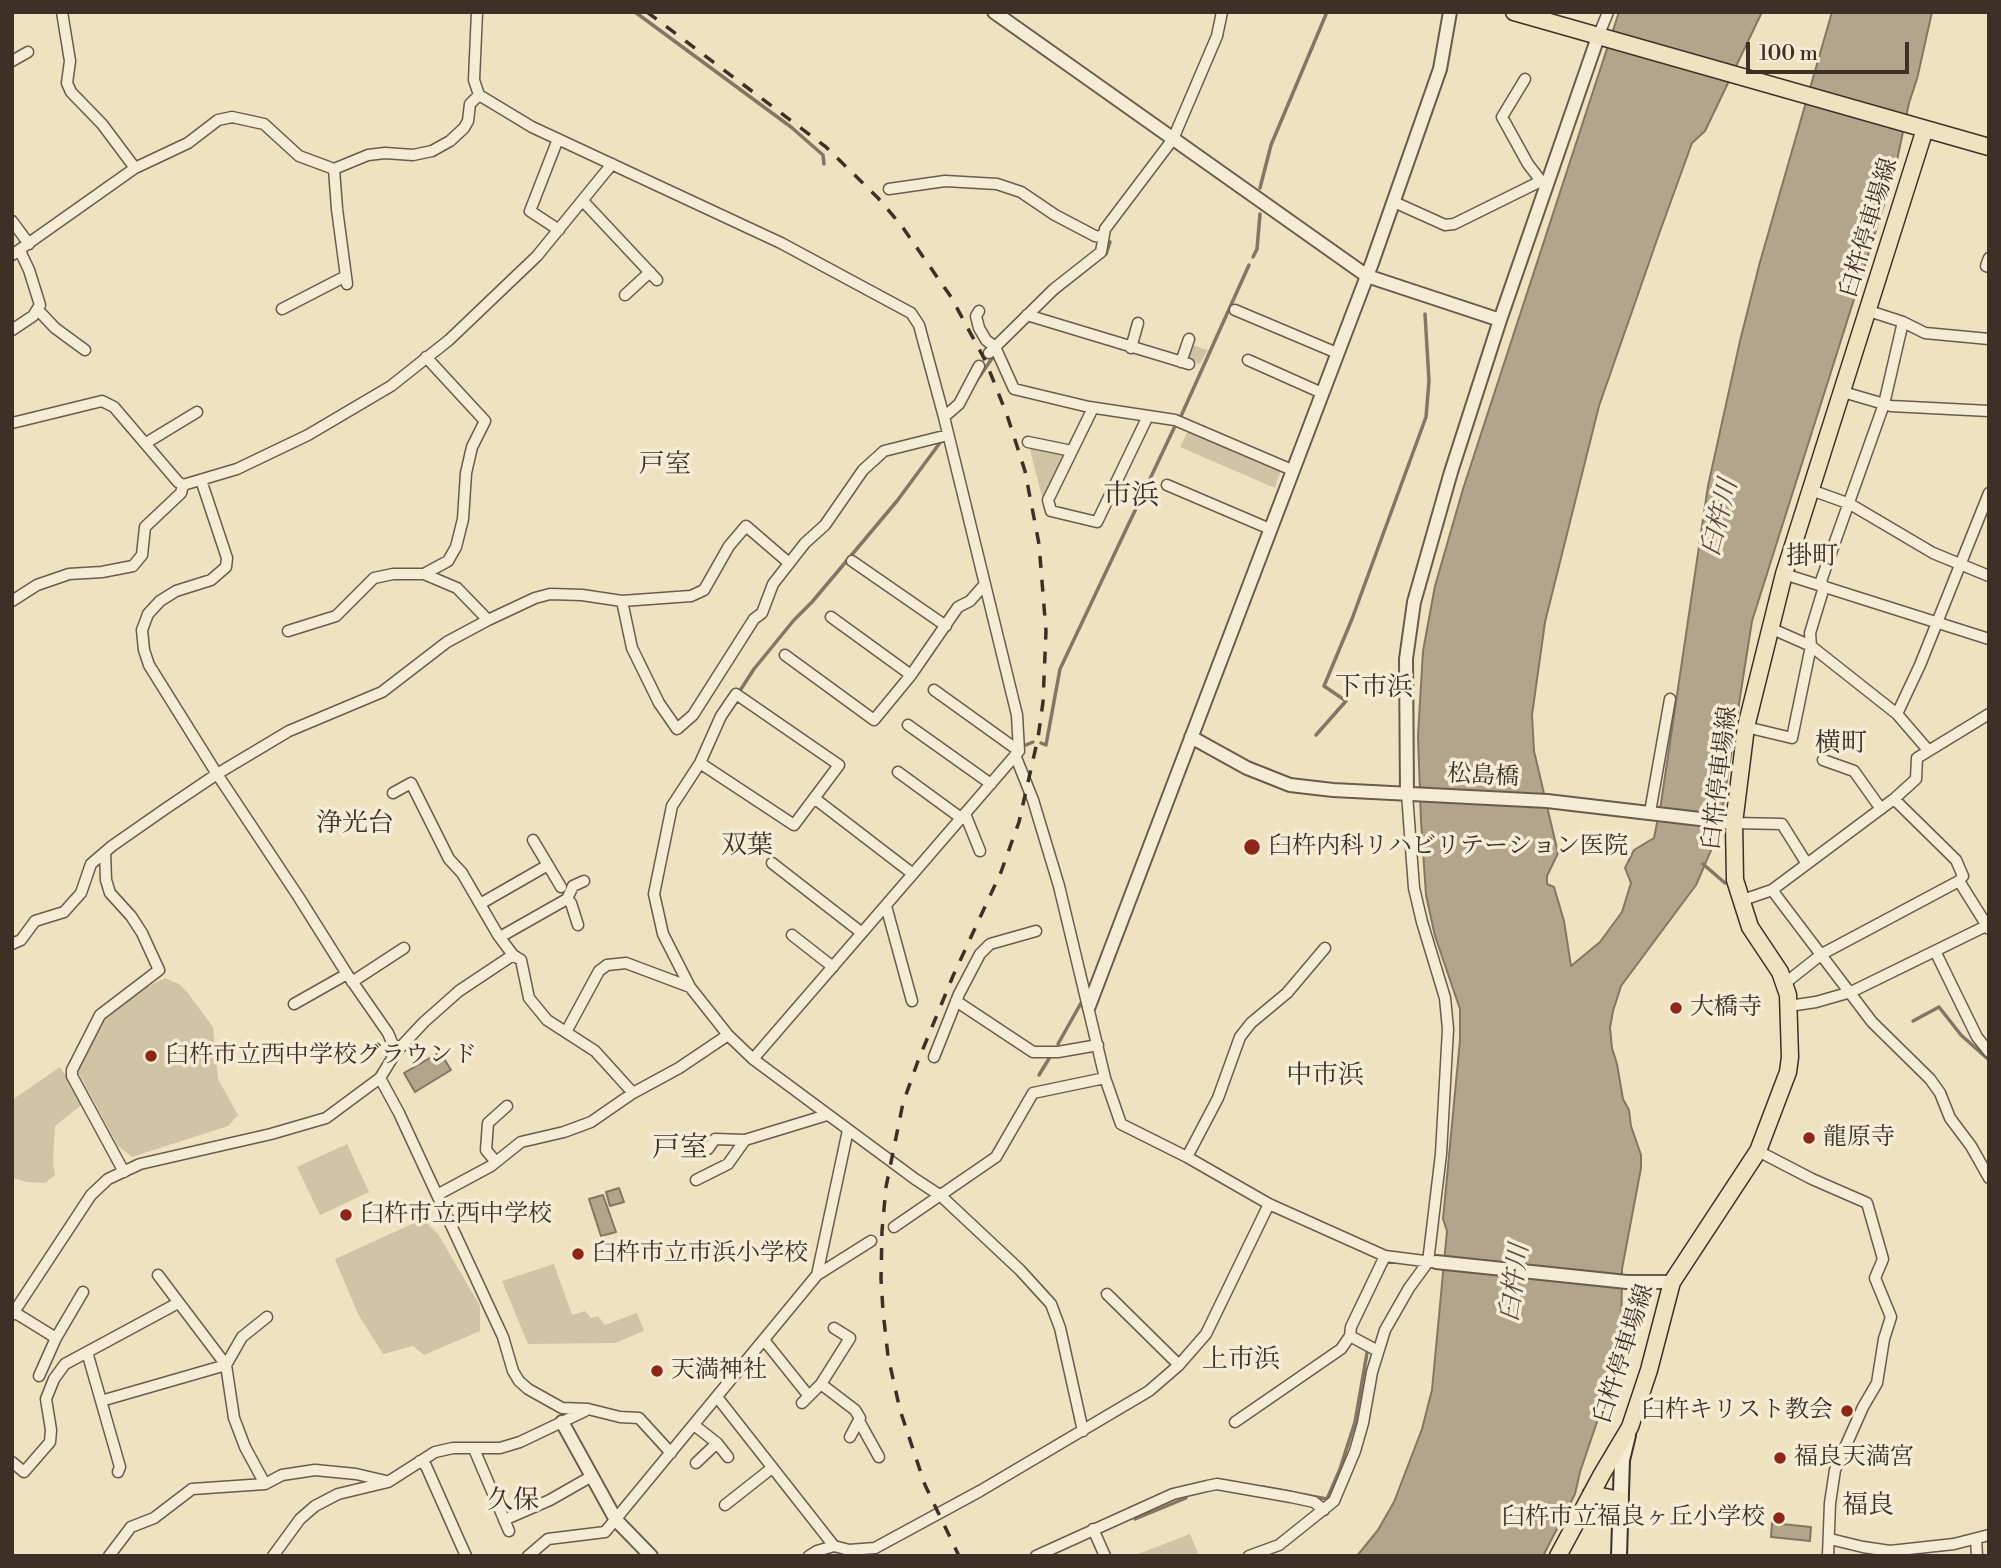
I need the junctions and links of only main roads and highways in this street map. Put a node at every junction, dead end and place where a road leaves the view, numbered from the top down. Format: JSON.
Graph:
{"nodes":[{"id":1,"x":1514,"y":12,"type":"edge"},
{"id":2,"x":1919,"y":128,"type":"junction"},
{"id":3,"x":1989,"y":147,"type":"edge"},
{"id":4,"x":1630,"y":1427,"type":"junction"},
{"id":5,"x":1591,"y":1494,"type":"junction"},
{"id":6,"x":1620,"y":1500,"type":"junction"},
{"id":7,"x":1558,"y":1556,"type":"edge"},
{"id":8,"x":1619,"y":1556,"type":"edge"}],
"edges":[{"from":1,"to":2,"type":"main road"},
{"from":2,"to":3,"type":"main road"},
{"from":2,"to":4,"type":"main road","name":"臼杵停車場線"},
{"from":4,"to":5,"type":"main road","name":"臼杵停車場線"},
{"from":4,"to":6,"type":"main road"},
{"from":5,"to":6,"type":"main road"},
{"from":5,"to":7,"type":"main road","name":"臼杵停車場線"},
{"from":6,"to":8,"type":"main road"}]}
